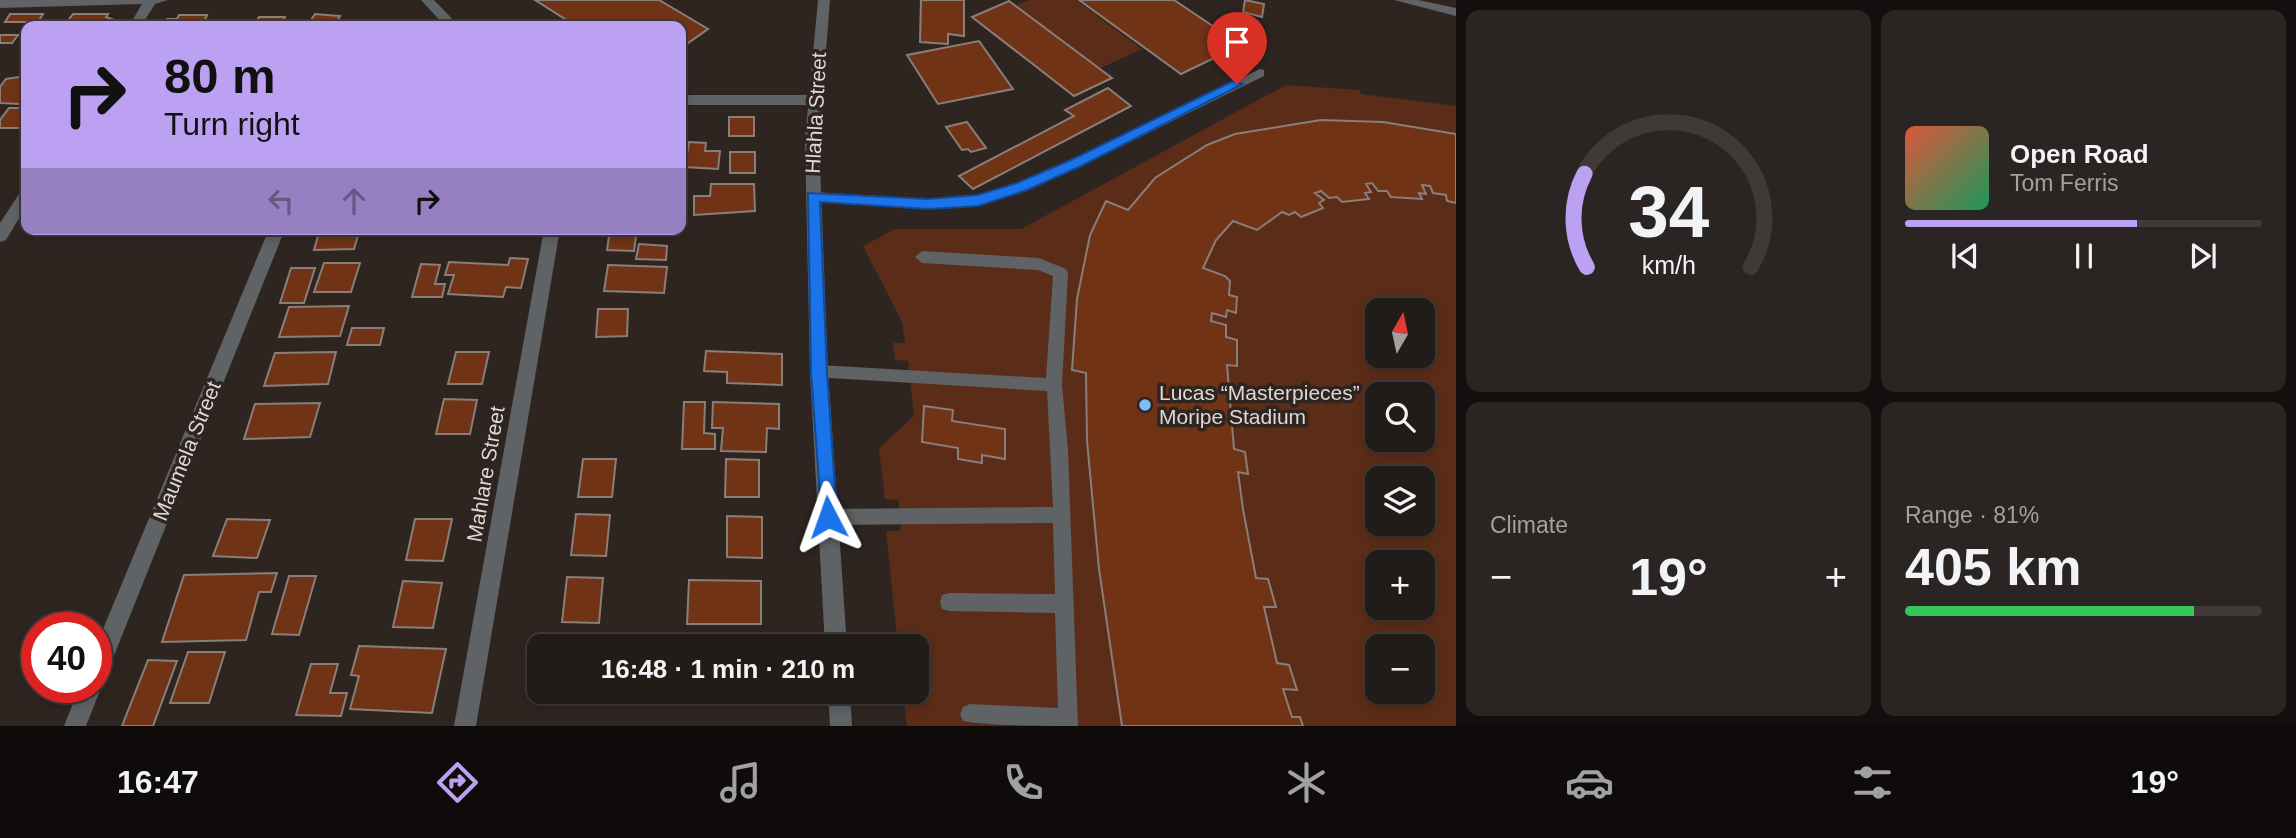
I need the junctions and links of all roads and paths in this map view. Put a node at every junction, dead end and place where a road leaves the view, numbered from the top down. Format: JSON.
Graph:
{"nodes":[{"id":1,"x":151,"y":0,"type":"edge"},
{"id":2,"x":162,"y":0,"type":"edge"},
{"id":3,"x":427,"y":0,"type":"edge"},
{"id":4,"x":824,"y":0,"type":"edge"},
{"id":5,"x":1400,"y":0,"type":"edge"},
{"id":6,"x":0,"y":4,"type":"edge"},
{"id":7,"x":1456,"y":12,"type":"edge"},
{"id":8,"x":138,"y":21,"type":"edge"},
{"id":9,"x":446,"y":21,"type":"edge"},
{"id":10,"x":1260,"y":73,"type":"dead end"},
{"id":11,"x":686,"y":100,"type":"edge"},
{"id":12,"x":814,"y":100,"type":"junction"},
{"id":13,"x":813,"y":197,"type":"junction"},
{"id":14,"x":21,"y":203,"type":"edge"},
{"id":15,"x":275,"y":235,"type":"edge"},
{"id":16,"x":551,"y":235,"type":"edge"},
{"id":17,"x":0,"y":236,"type":"edge"},
{"id":18,"x":922,"y":257,"type":"dead end"},
{"id":19,"x":819,"y":372,"type":"junction"},
{"id":20,"x":1054,"y":385,"type":"junction"},
{"id":21,"x":1062,"y":515,"type":"junction"},
{"id":22,"x":828,"y":517,"type":"junction"},
{"id":23,"x":948,"y":602,"type":"dead end"},
{"id":24,"x":1065,"y":604,"type":"junction"},
{"id":25,"x":112,"y":634,"type":"edge"},
{"id":26,"x":835,"y":634,"type":"edge"},
{"id":27,"x":84,"y":703,"type":"edge"},
{"id":28,"x":840,"y":704,"type":"edge"},
{"id":29,"x":970,"y":714,"type":"dead end"},
{"id":30,"x":1068,"y":723,"type":"edge"},
{"id":31,"x":75,"y":726,"type":"edge"},
{"id":32,"x":465,"y":726,"type":"edge"},
{"id":33,"x":841,"y":726,"type":"edge"}],
"edges":[{"from":1,"to":2,"type":"street"},
{"from":1,"to":6,"type":"street"},
{"from":1,"to":8,"type":"street"},
{"from":3,"to":9,"type":"street"},
{"from":4,"to":12,"type":"street","name":"Hlahla Street"},
{"from":5,"to":7,"type":"street"},
{"from":10,"to":13,"type":"lane"},
{"from":11,"to":12,"type":"street"},
{"from":12,"to":13,"type":"street","name":"Hlahla Street"},
{"from":13,"to":19,"type":"street","name":"Hlahla Street"},
{"from":14,"to":17,"type":"street"},
{"from":15,"to":25,"type":"street","name":"Maumela Street"},
{"from":16,"to":32,"type":"street","name":"Mahlare Street"},
{"from":18,"to":20,"type":"lane"},
{"from":19,"to":20,"type":"lane"},
{"from":19,"to":22,"type":"street","name":"Hlahla Street"},
{"from":20,"to":21,"type":"lane"},
{"from":21,"to":22,"type":"lane"},
{"from":21,"to":24,"type":"lane"},
{"from":22,"to":26,"type":"street","name":"Hlahla Street"},
{"from":23,"to":24,"type":"lane"},
{"from":24,"to":30,"type":"lane"},
{"from":27,"to":31,"type":"street"},
{"from":28,"to":33,"type":"street"},
{"from":29,"to":30,"type":"lane"}]}
